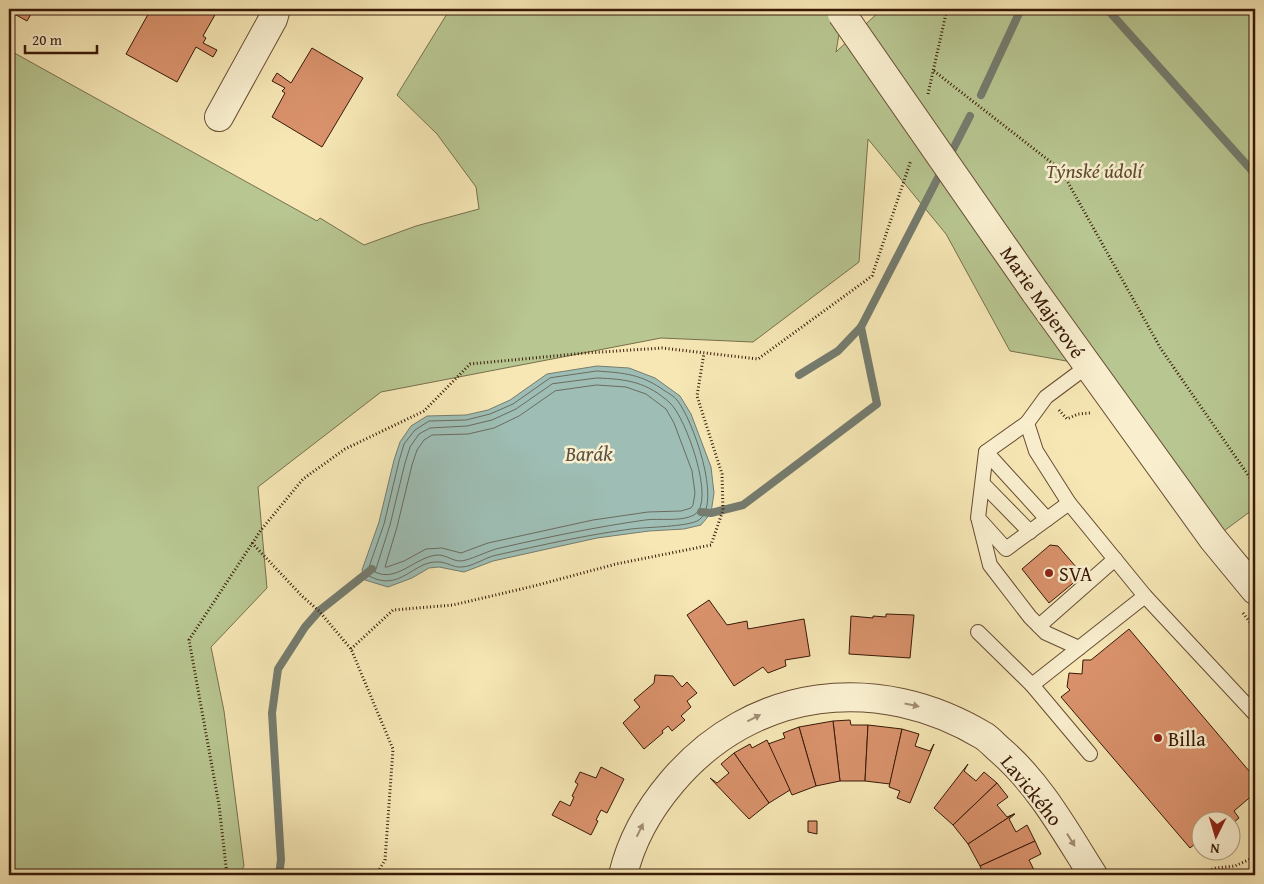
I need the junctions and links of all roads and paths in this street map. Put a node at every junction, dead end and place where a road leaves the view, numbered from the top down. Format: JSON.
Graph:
{"nodes":[{"id":1,"x":276,"y":9,"type":"edge"},
{"id":2,"x":947,"y":9,"type":"edge"},
{"id":3,"x":840,"y":11,"type":"edge"},
{"id":4,"x":934,"y":71,"type":"junction"},
{"id":5,"x":927,"y":99,"type":"dead end"},
{"id":6,"x":220,"y":117,"type":"dead end"},
{"id":7,"x":914,"y":154,"type":"dead end"},
{"id":8,"x":704,"y":353,"type":"junction"},
{"id":9,"x":1089,"y":365,"type":"junction"},
{"id":10,"x":1027,"y":423,"type":"junction"},
{"id":11,"x":986,"y":452,"type":"junction"},
{"id":12,"x":983,"y":484,"type":"junction"},
{"id":13,"x":1255,"y":485,"type":"edge"},
{"id":14,"x":1069,"y":503,"type":"junction"},
{"id":15,"x":978,"y":518,"type":"junction"},
{"id":16,"x":1047,"y":519,"type":"junction"},
{"id":17,"x":1030,"y":532,"type":"junction"},
{"id":18,"x":252,"y":543,"type":"junction"},
{"id":19,"x":1115,"y":559,"type":"junction"},
{"id":20,"x":1255,"y":590,"type":"edge"},
{"id":21,"x":1145,"y":596,"type":"junction"},
{"id":22,"x":1039,"y":626,"type":"junction"},
{"id":23,"x":978,"y":632,"type":"dead end"},
{"id":24,"x":1079,"y":648,"type":"junction"},
{"id":25,"x":351,"y":649,"type":"junction"},
{"id":26,"x":1032,"y":685,"type":"junction"},
{"id":27,"x":1255,"y":714,"type":"edge"},
{"id":28,"x":1090,"y":754,"type":"dead end"},
{"id":29,"x":1255,"y":857,"type":"edge"},
{"id":30,"x":227,"y":875,"type":"edge"},
{"id":31,"x":376,"y":875,"type":"edge"},
{"id":32,"x":623,"y":875,"type":"edge"},
{"id":33,"x":1093,"y":875,"type":"edge"},
{"id":34,"x":1195,"y":875,"type":"edge"}],
"edges":[{"from":1,"to":6,"type":"street"},
{"from":2,"to":4,"type":"path"},
{"from":3,"to":9,"type":"street","name":"Marie Majerové","bridge":true},
{"from":4,"to":5,"type":"path"},
{"from":4,"to":13,"type":"path"},
{"from":7,"to":8,"type":"path"},
{"from":8,"to":18,"type":"path"},
{"from":8,"to":25,"type":"path"},
{"from":9,"to":10,"type":"lane"},
{"from":9,"to":20,"type":"street","name":"Marie Majerové"},
{"from":10,"to":11,"type":"lane"},
{"from":10,"to":14,"type":"lane"},
{"from":11,"to":12,"type":"lane"},
{"from":11,"to":16,"type":"lane"},
{"from":12,"to":15,"type":"lane"},
{"from":12,"to":17,"type":"lane"},
{"from":14,"to":16,"type":"lane"},
{"from":14,"to":19,"type":"lane"},
{"from":15,"to":17,"type":"lane"},
{"from":15,"to":22,"type":"lane"},
{"from":16,"to":17,"type":"lane"},
{"from":18,"to":25,"type":"path"},
{"from":18,"to":30,"type":"path"},
{"from":19,"to":21,"type":"lane"},
{"from":19,"to":22,"type":"lane"},
{"from":21,"to":24,"type":"lane"},
{"from":21,"to":27,"type":"lane"},
{"from":22,"to":24,"type":"lane"},
{"from":23,"to":26,"type":"lane"},
{"from":24,"to":26,"type":"lane"},
{"from":25,"to":31,"type":"path"},
{"from":26,"to":28,"type":"lane"},
{"from":29,"to":34,"type":"path"},
{"from":32,"to":33,"type":"street","name":"Lavického","one_way":true}]}
